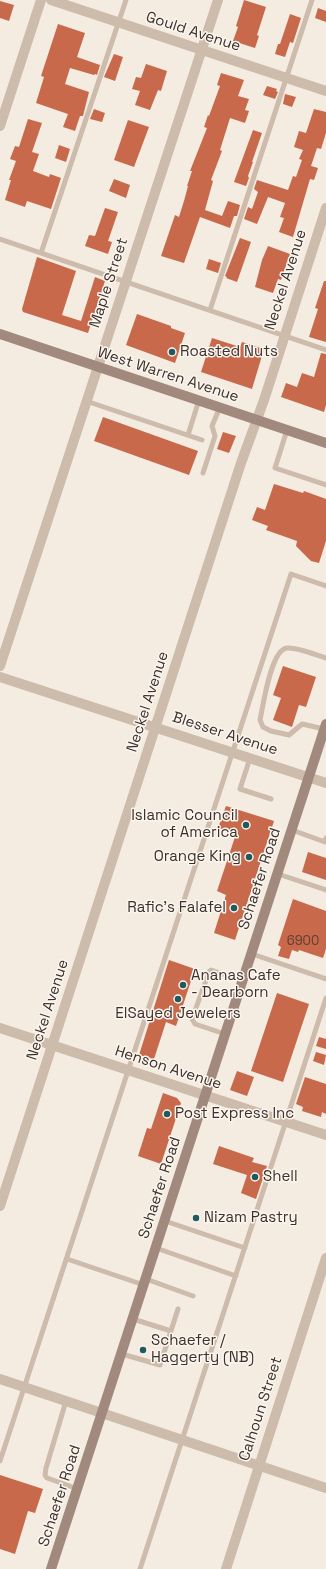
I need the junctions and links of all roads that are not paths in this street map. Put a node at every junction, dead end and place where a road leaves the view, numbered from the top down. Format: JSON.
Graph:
{"nodes":[{"id":1,"x":41,"y":0,"type":"edge"},
{"id":2,"x":51,"y":0,"type":"edge"},
{"id":3,"x":126,"y":0,"type":"edge"},
{"id":4,"x":218,"y":0,"type":"edge"},
{"id":5,"x":312,"y":0,"type":"edge"},
{"id":6,"x":119,"y":23,"type":"junction"},
{"id":7,"x":202,"y":50,"type":"junction"},
{"id":8,"x":286,"y":78,"type":"junction"},
{"id":9,"x":326,"y":91,"type":"edge"},
{"id":10,"x":0,"y":126,"type":"edge"},
{"id":11,"x":326,"y":208,"type":"edge"},
{"id":12,"x":0,"y":239,"type":"edge"},
{"id":13,"x":41,"y":253,"type":"junction"},
{"id":14,"x":126,"y":281,"type":"junction"},
{"id":15,"x":210,"y":310,"type":"junction"},
{"id":16,"x":0,"y":334,"type":"edge"},
{"id":17,"x":284,"y":336,"type":"junction"},
{"id":18,"x":326,"y":350,"type":"edge"},
{"id":19,"x":97,"y":368,"type":"junction"},
{"id":20,"x":199,"y":400,"type":"junction"},
{"id":21,"x":86,"y":401,"type":"junction"},
{"id":22,"x":220,"y":407,"type":"junction"},
{"id":23,"x":256,"y":420,"type":"junction"},
{"id":24,"x":287,"y":430,"type":"junction"},
{"id":25,"x":188,"y":435,"type":"junction"},
{"id":26,"x":202,"y":440,"type":"dead end"},
{"id":27,"x":326,"y":443,"type":"edge"},
{"id":28,"x":203,"y":473,"type":"dead end"},
{"id":29,"x":326,"y":485,"type":"edge"},
{"id":30,"x":326,"y":586,"type":"edge"},
{"id":31,"x":326,"y":658,"type":"edge"},
{"id":32,"x":0,"y":666,"type":"edge"},
{"id":33,"x":0,"y":677,"type":"edge"},
{"id":34,"x":325,"y":727,"type":"edge"},
{"id":35,"x":155,"y":728,"type":"junction"},
{"id":36,"x":324,"y":740,"type":"edge"},
{"id":37,"x":232,"y":753,"type":"junction"},
{"id":38,"x":250,"y":758,"type":"junction"},
{"id":39,"x":309,"y":778,"type":"junction"},
{"id":40,"x":326,"y":783,"type":"edge"},
{"id":41,"x":271,"y":799,"type":"dead end"},
{"id":42,"x":292,"y":830,"type":"junction"},
{"id":43,"x":326,"y":838,"type":"edge"},
{"id":44,"x":278,"y":874,"type":"junction"},
{"id":45,"x":326,"y":890,"type":"edge"},
{"id":46,"x":252,"y":954,"type":"junction"},
{"id":47,"x":326,"y":979,"type":"edge"},
{"id":48,"x":243,"y":980,"type":"junction"},
{"id":49,"x":326,"y":998,"type":"edge"},
{"id":50,"x":0,"y":1028,"type":"edge"},
{"id":51,"x":225,"y":1034,"type":"junction"},
{"id":52,"x":52,"y":1045,"type":"junction"},
{"id":53,"x":128,"y":1070,"type":"junction"},
{"id":54,"x":205,"y":1096,"type":"junction"},
{"id":55,"x":285,"y":1122,"type":"junction"},
{"id":56,"x":326,"y":1135,"type":"edge"},
{"id":57,"x":0,"y":1206,"type":"edge"},
{"id":58,"x":165,"y":1221,"type":"junction"},
{"id":59,"x":156,"y":1248,"type":"junction"},
{"id":60,"x":245,"y":1248,"type":"junction"},
{"id":61,"x":326,"y":1258,"type":"edge"},
{"id":62,"x":67,"y":1259,"type":"junction"},
{"id":63,"x":236,"y":1276,"type":"junction"},
{"id":64,"x":145,"y":1282,"type":"junction"},
{"id":65,"x":193,"y":1296,"type":"dead end"},
{"id":66,"x":178,"y":1309,"type":"dead end"},
{"id":67,"x":133,"y":1319,"type":"junction"},
{"id":68,"x":171,"y":1331,"type":"junction"},
{"id":69,"x":122,"y":1354,"type":"junction"},
{"id":70,"x":0,"y":1379,"type":"edge"},
{"id":71,"x":26,"y":1388,"type":"junction"},
{"id":72,"x":66,"y":1401,"type":"junction"},
{"id":73,"x":102,"y":1413,"type":"junction"},
{"id":74,"x":182,"y":1440,"type":"junction"},
{"id":75,"x":0,"y":1462,"type":"edge"},
{"id":76,"x":259,"y":1466,"type":"junction"},
{"id":77,"x":326,"y":1488,"type":"edge"},
{"id":78,"x":78,"y":1489,"type":"junction"},
{"id":79,"x":52,"y":1569,"type":"edge"},
{"id":80,"x":140,"y":1569,"type":"edge"},
{"id":81,"x":226,"y":1569,"type":"edge"}],
"edges":[{"from":1,"to":10,"type":"street"},
{"from":2,"to":6,"type":"street","name":"Gould Avenue"},
{"from":3,"to":6,"type":"lane"},
{"from":4,"to":7,"type":"street","name":"Maple Street"},
{"from":5,"to":8,"type":"lane"},
{"from":6,"to":7,"type":"street","name":"Gould Avenue"},
{"from":6,"to":13,"type":"lane"},
{"from":7,"to":8,"type":"street","name":"Gould Avenue"},
{"from":7,"to":14,"type":"street","name":"Maple Street"},
{"from":8,"to":9,"type":"street","name":"Gould Avenue"},
{"from":8,"to":15,"type":"lane"},
{"from":11,"to":17,"type":"street","name":"Neckel Avenue"},
{"from":12,"to":13,"type":"lane"},
{"from":13,"to":14,"type":"lane"},
{"from":14,"to":15,"type":"lane"},
{"from":14,"to":19,"type":"street","name":"Maple Street"},
{"from":15,"to":17,"type":"lane"},
{"from":16,"to":19,"type":"main road","name":"West Warren Avenue"},
{"from":17,"to":18,"type":"lane"},
{"from":17,"to":23,"type":"street","name":"Neckel Avenue"},
{"from":19,"to":20,"type":"main road","name":"West Warren Avenue"},
{"from":19,"to":21,"type":"street","name":"Maple Street"},
{"from":20,"to":22,"type":"main road","name":"West Warren Avenue"},
{"from":20,"to":25,"type":"lane"},
{"from":21,"to":25,"type":"lane"},
{"from":21,"to":32,"type":"street","name":"Maple Street"},
{"from":22,"to":23,"type":"main road","name":"West Warren Avenue"},
{"from":22,"to":28,"type":"lane"},
{"from":23,"to":24,"type":"main road","name":"West Warren Avenue"},
{"from":23,"to":35,"type":"street","name":"Neckel Avenue"},
{"from":24,"to":27,"type":"main road","name":"West Warren Avenue"},
{"from":24,"to":29,"type":"lane"},
{"from":25,"to":26,"type":"lane"},
{"from":30,"to":37,"type":"lane"},
{"from":31,"to":34,"type":"lane"},
{"from":33,"to":35,"type":"street","name":"Blesser Avenue"},
{"from":34,"to":36,"type":"main road","name":"Schaefer Road"},
{"from":35,"to":37,"type":"street","name":"Blesser Avenue"},
{"from":35,"to":52,"type":"street","name":"Neckel Avenue"},
{"from":36,"to":39,"type":"main road","name":"Schaefer Road"},
{"from":37,"to":38,"type":"street","name":"Blesser Avenue"},
{"from":37,"to":53,"type":"lane"},
{"from":38,"to":39,"type":"street","name":"Blesser Avenue"},
{"from":38,"to":41,"type":"lane"},
{"from":39,"to":40,"type":"street","name":"Blesser Avenue"},
{"from":39,"to":42,"type":"main road","name":"Schaefer Road"},
{"from":42,"to":43,"type":"lane"},
{"from":42,"to":44,"type":"main road","name":"Schaefer Road"},
{"from":44,"to":45,"type":"lane"},
{"from":44,"to":46,"type":"main road","name":"Schaefer Road"},
{"from":46,"to":47,"type":"lane"},
{"from":46,"to":48,"type":"main road","name":"Schaefer Road"},
{"from":48,"to":51,"type":"main road","name":"Schaefer Road"},
{"from":48,"to":51,"type":"lane"},
{"from":49,"to":55,"type":"lane"},
{"from":50,"to":52,"type":"street","name":"Henson Avenue"},
{"from":51,"to":54,"type":"main road","name":"Schaefer Road"},
{"from":52,"to":53,"type":"street","name":"Henson Avenue"},
{"from":52,"to":57,"type":"street","name":"Neckel Avenue"},
{"from":53,"to":54,"type":"street","name":"Henson Avenue"},
{"from":53,"to":62,"type":"lane"},
{"from":54,"to":55,"type":"street","name":"Henson Avenue"},
{"from":54,"to":58,"type":"main road","name":"Schaefer Road"},
{"from":55,"to":56,"type":"street","name":"Henson Avenue"},
{"from":55,"to":60,"type":"lane"},
{"from":58,"to":59,"type":"main road","name":"Schaefer Road"},
{"from":58,"to":60,"type":"lane"},
{"from":59,"to":63,"type":"lane"},
{"from":59,"to":64,"type":"main road","name":"Schaefer Road"},
{"from":60,"to":63,"type":"lane"},
{"from":61,"to":76,"type":"street","name":"Calhoun Street"},
{"from":62,"to":64,"type":"lane"},
{"from":62,"to":71,"type":"lane"},
{"from":63,"to":74,"type":"lane"},
{"from":64,"to":65,"type":"lane"},
{"from":64,"to":67,"type":"main road","name":"Schaefer Road"},
{"from":66,"to":68,"type":"lane"},
{"from":67,"to":68,"type":"lane"},
{"from":67,"to":69,"type":"main road","name":"Schaefer Road"},
{"from":68,"to":69,"type":"lane"},
{"from":69,"to":73,"type":"main road","name":"Schaefer Road"},
{"from":70,"to":71,"type":"street"},
{"from":71,"to":72,"type":"street"},
{"from":71,"to":75,"type":"lane"},
{"from":72,"to":73,"type":"street"},
{"from":72,"to":78,"type":"lane"},
{"from":73,"to":74,"type":"street"},
{"from":73,"to":78,"type":"main road","name":"Schaefer Road"},
{"from":74,"to":76,"type":"street"},
{"from":74,"to":80,"type":"lane"},
{"from":76,"to":77,"type":"street"},
{"from":76,"to":81,"type":"street","name":"Calhoun Street"},
{"from":78,"to":79,"type":"main road","name":"Schaefer Road"}]}
